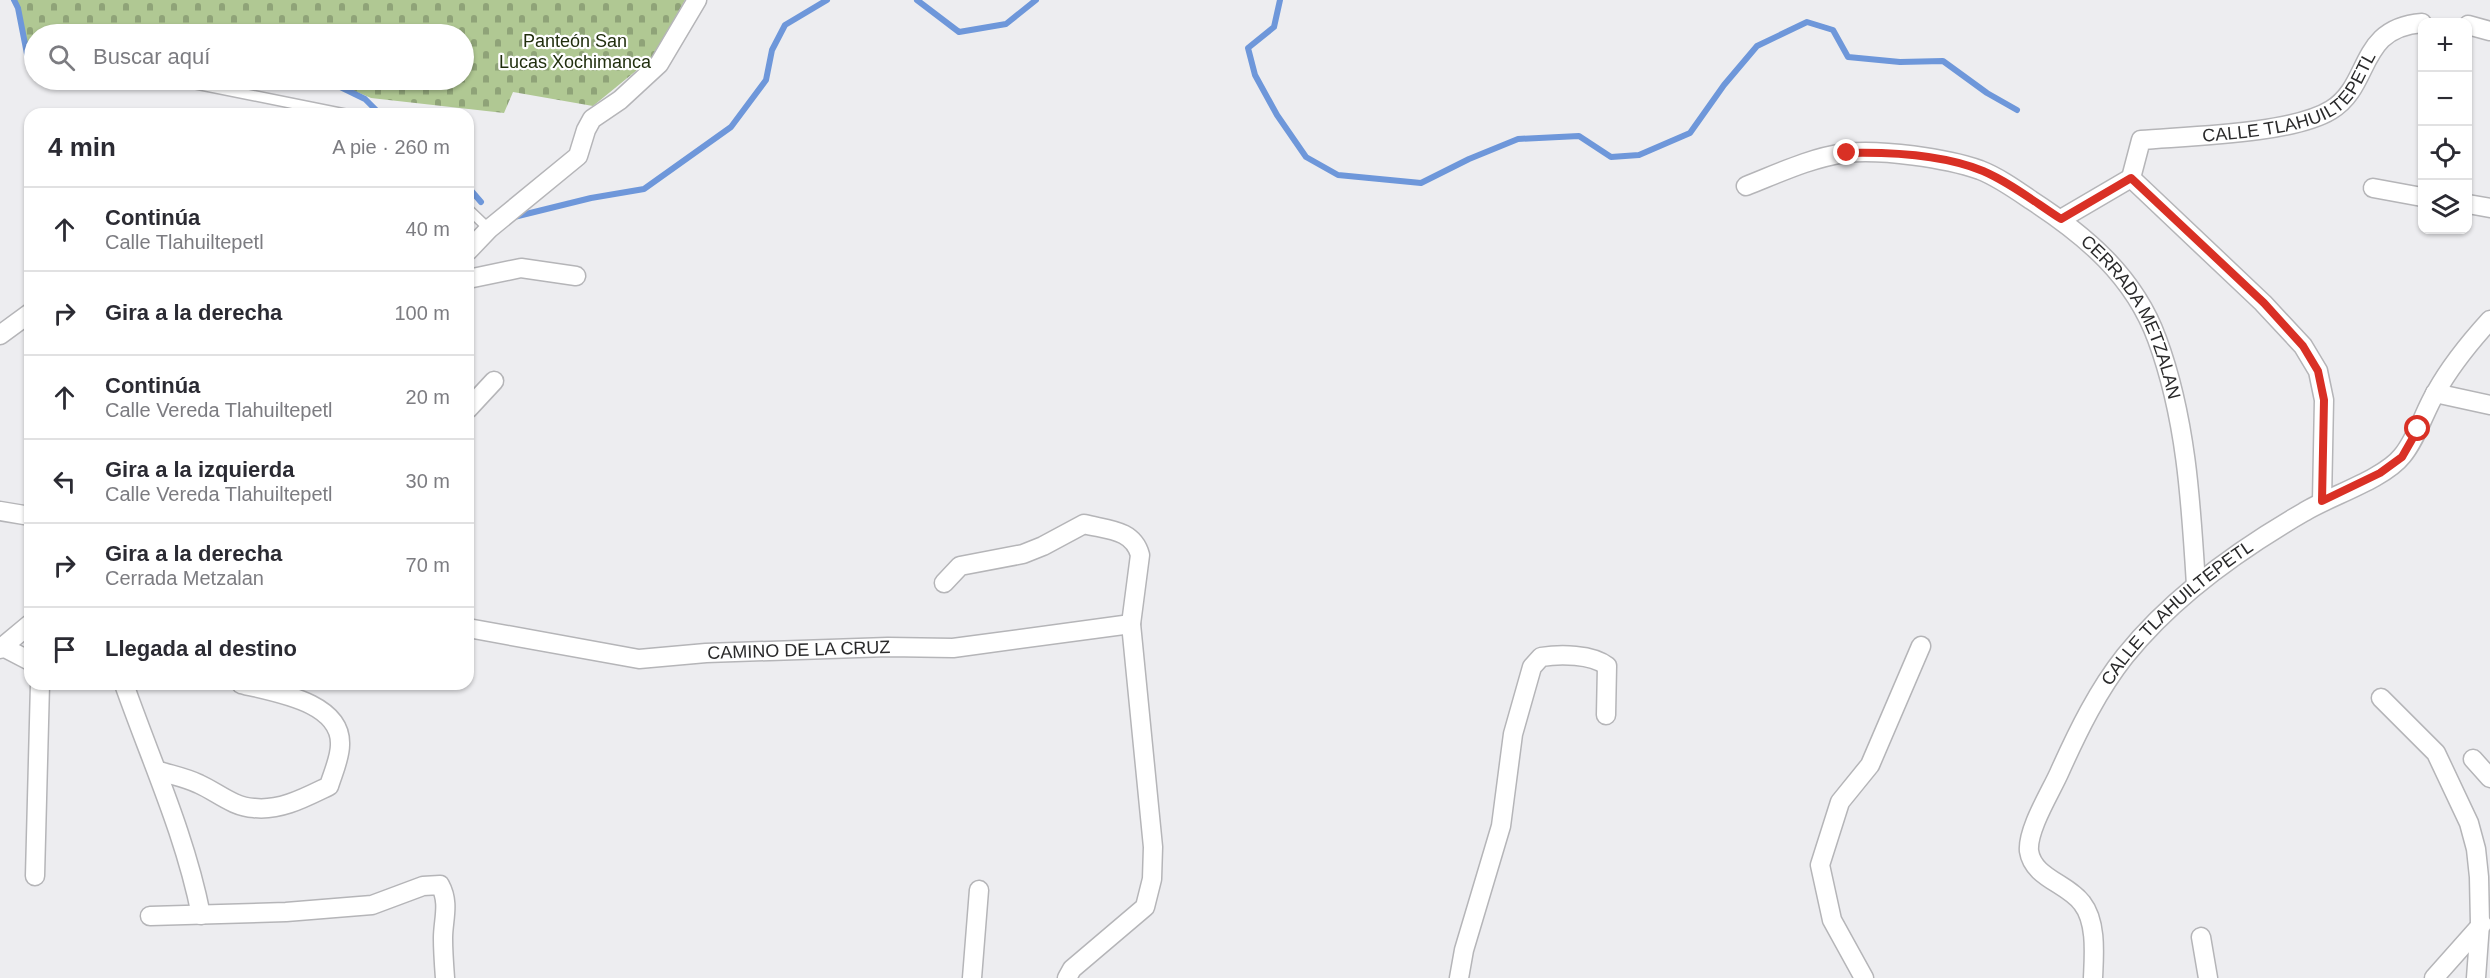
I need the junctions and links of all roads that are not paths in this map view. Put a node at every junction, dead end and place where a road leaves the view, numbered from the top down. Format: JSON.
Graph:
{"nodes":[{"id":1,"x":697,"y":0,"type":"edge"},
{"id":2,"x":2418,"y":23,"type":"edge"},
{"id":3,"x":2472,"y":26,"type":"edge"},
{"id":4,"x":2490,"y":31,"type":"edge"},
{"id":5,"x":226,"y":90,"type":"edge"},
{"id":6,"x":315,"y":108,"type":"edge"},
{"id":7,"x":2131,"y":178,"type":"junction"},
{"id":8,"x":1746,"y":186,"type":"dead end"},
{"id":9,"x":2373,"y":188,"type":"dead end"},
{"id":10,"x":2418,"y":196,"type":"edge"},
{"id":11,"x":2472,"y":205,"type":"edge"},
{"id":12,"x":2490,"y":208,"type":"edge"},
{"id":13,"x":474,"y":215,"type":"edge"},
{"id":14,"x":2061,"y":219,"type":"junction"},
{"id":15,"x":489,"y":229,"type":"junction"},
{"id":16,"x":474,"y":244,"type":"edge"},
{"id":17,"x":576,"y":276,"type":"dead end"},
{"id":18,"x":474,"y":278,"type":"edge"},
{"id":19,"x":24,"y":318,"type":"edge"},
{"id":20,"x":2490,"y":320,"type":"edge"},
{"id":21,"x":0,"y":336,"type":"edge"},
{"id":22,"x":494,"y":381,"type":"dead end"},
{"id":23,"x":2435,"y":393,"type":"junction"},
{"id":24,"x":474,"y":403,"type":"edge"},
{"id":25,"x":2490,"y":405,"type":"edge"},
{"id":26,"x":2322,"y":501,"type":"junction"},
{"id":27,"x":0,"y":511,"type":"edge"},
{"id":28,"x":24,"y":515,"type":"edge"},
{"id":29,"x":944,"y":583,"type":"dead end"},
{"id":30,"x":2196,"y":585,"type":"junction"},
{"id":31,"x":1131,"y":624,"type":"junction"},
{"id":32,"x":24,"y":629,"type":"edge"},
{"id":33,"x":474,"y":629,"type":"edge"},
{"id":34,"x":1921,"y":646,"type":"dead end"},
{"id":35,"x":1,"y":648,"type":"edge"},
{"id":36,"x":24,"y":658,"type":"edge"},
{"id":37,"x":40,"y":690,"type":"edge"},
{"id":38,"x":126,"y":690,"type":"edge"},
{"id":39,"x":265,"y":690,"type":"edge"},
{"id":40,"x":2381,"y":698,"type":"dead end"},
{"id":41,"x":1606,"y":715,"type":"dead end"},
{"id":42,"x":2473,"y":759,"type":"dead end"},
{"id":43,"x":159,"y":771,"type":"junction"},
{"id":44,"x":2490,"y":778,"type":"edge"},
{"id":45,"x":35,"y":876,"type":"dead end"},
{"id":46,"x":979,"y":890,"type":"dead end"},
{"id":47,"x":201,"y":915,"type":"junction"},
{"id":48,"x":150,"y":916,"type":"dead end"},
{"id":49,"x":2485,"y":924,"type":"edge"},
{"id":50,"x":2201,"y":937,"type":"dead end"},
{"id":51,"x":445,"y":978,"type":"edge"},
{"id":52,"x":972,"y":978,"type":"edge"},
{"id":53,"x":1067,"y":978,"type":"edge"},
{"id":54,"x":1459,"y":978,"type":"edge"},
{"id":55,"x":1864,"y":978,"type":"edge"},
{"id":56,"x":2093,"y":978,"type":"edge"},
{"id":57,"x":2208,"y":978,"type":"edge"},
{"id":58,"x":2433,"y":978,"type":"edge"},
{"id":59,"x":2476,"y":978,"type":"edge"}],
"edges":[{"from":1,"to":15,"type":"street"},
{"from":2,"to":7,"type":"street","name":"CALLE TLAHUILTEPETL"},
{"from":3,"to":4,"type":"street"},
{"from":5,"to":6,"type":"lane"},
{"from":7,"to":14,"type":"street"},
{"from":7,"to":26,"type":"street"},
{"from":8,"to":14,"type":"street","name":"CERRADA METZALAN"},
{"from":9,"to":10,"type":"street"},
{"from":11,"to":12,"type":"street"},
{"from":13,"to":15,"type":"lane"},
{"from":14,"to":30,"type":"street","name":"CERRADA METZALAN"},
{"from":15,"to":16,"type":"street"},
{"from":17,"to":18,"type":"street"},
{"from":19,"to":21,"type":"street"},
{"from":20,"to":23,"type":"street","name":"CALLE TLAHUILTEPETL"},
{"from":22,"to":24,"type":"street"},
{"from":23,"to":25,"type":"street"},
{"from":23,"to":26,"type":"street","name":"CALLE TLAHUILTEPETL"},
{"from":26,"to":30,"type":"street","name":"CALLE TLAHUILTEPETL"},
{"from":27,"to":28,"type":"street"},
{"from":29,"to":31,"type":"street"},
{"from":30,"to":56,"type":"street","name":"CALLE TLAHUILTEPETL"},
{"from":31,"to":33,"type":"street","name":"CAMINO DE LA CRUZ"},
{"from":31,"to":53,"type":"street"},
{"from":32,"to":35,"type":"street"},
{"from":34,"to":55,"type":"street"},
{"from":35,"to":36,"type":"street"},
{"from":37,"to":45,"type":"street"},
{"from":38,"to":43,"type":"street"},
{"from":39,"to":43,"type":"street"},
{"from":40,"to":49,"type":"street"},
{"from":41,"to":54,"type":"street"},
{"from":42,"to":44,"type":"street"},
{"from":43,"to":47,"type":"street"},
{"from":46,"to":52,"type":"street"},
{"from":47,"to":48,"type":"street"},
{"from":47,"to":51,"type":"street"},
{"from":49,"to":58,"type":"street"},
{"from":49,"to":59,"type":"street"},
{"from":50,"to":57,"type":"street"}]}
